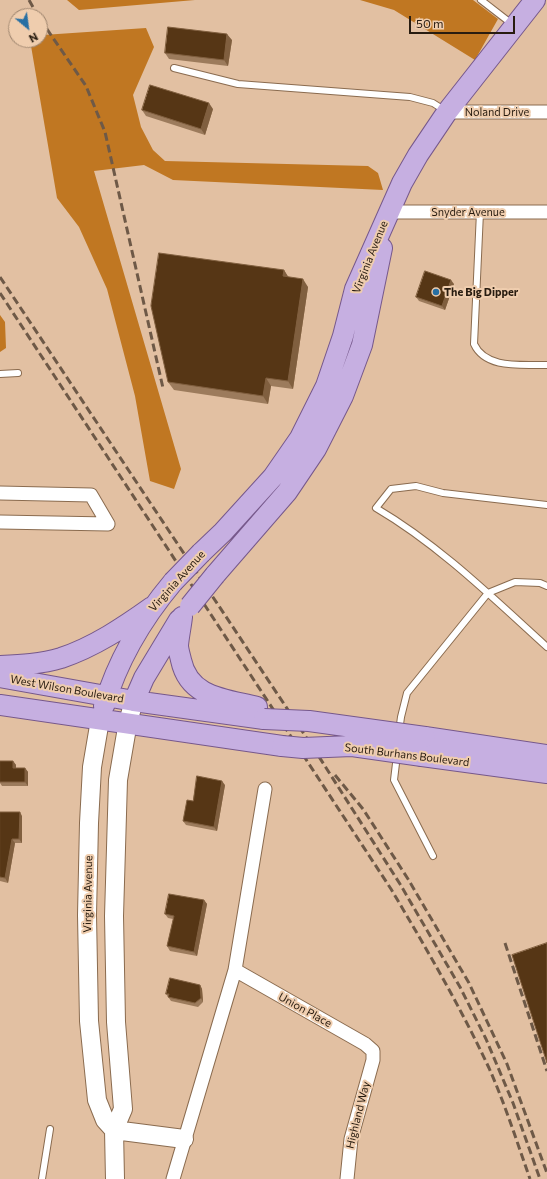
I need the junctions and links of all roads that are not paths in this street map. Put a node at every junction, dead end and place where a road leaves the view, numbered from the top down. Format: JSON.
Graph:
{"nodes":[{"id":1,"x":482,"y":0,"type":"edge"},
{"id":2,"x":535,"y":0,"type":"edge"},
{"id":3,"x":515,"y":26,"type":"junction"},
{"id":4,"x":174,"y":68,"type":"dead end"},
{"id":5,"x":447,"y":112,"type":"junction"},
{"id":6,"x":547,"y":112,"type":"edge"},
{"id":7,"x":388,"y":212,"type":"junction"},
{"id":8,"x":480,"y":212,"type":"junction"},
{"id":9,"x":547,"y":212,"type":"edge"},
{"id":10,"x":547,"y":365,"type":"edge"},
{"id":11,"x":0,"y":374,"type":"edge"},
{"id":12,"x":18,"y":374,"type":"dead end"},
{"id":13,"x":0,"y":493,"type":"edge"},
{"id":14,"x":547,"y":505,"type":"edge"},
{"id":15,"x":0,"y":522,"type":"edge"},
{"id":16,"x":547,"y":586,"type":"edge"},
{"id":17,"x":488,"y":593,"type":"junction"},
{"id":18,"x":152,"y":607,"type":"junction"},
{"id":19,"x":186,"y":611,"type":"junction"},
{"id":20,"x":547,"y":647,"type":"edge"},
{"id":21,"x":0,"y":666,"type":"edge"},
{"id":22,"x":0,"y":677,"type":"edge"},
{"id":23,"x":108,"y":695,"type":"junction"},
{"id":24,"x":134,"y":701,"type":"junction"},
{"id":25,"x":0,"y":705,"type":"edge"},
{"id":26,"x":260,"y":713,"type":"junction"},
{"id":27,"x":100,"y":720,"type":"junction"},
{"id":28,"x":128,"y":722,"type":"junction"},
{"id":29,"x":398,"y":740,"type":"dead end"},
{"id":30,"x":397,"y":748,"type":"dead end"},
{"id":31,"x":547,"y":755,"type":"edge"},
{"id":32,"x":547,"y":773,"type":"edge"},
{"id":33,"x":265,"y":789,"type":"dead end"},
{"id":34,"x":433,"y":856,"type":"dead end"},
{"id":35,"x":235,"y":970,"type":"junction"},
{"id":36,"x":373,"y":1051,"type":"joint"},
{"id":37,"x":50,"y":1129,"type":"dead end"},
{"id":38,"x":114,"y":1130,"type":"junction"},
{"id":39,"x":184,"y":1139,"type":"junction"},
{"id":40,"x":42,"y":1179,"type":"edge"},
{"id":41,"x":115,"y":1179,"type":"edge"},
{"id":42,"x":173,"y":1179,"type":"edge"},
{"id":43,"x":347,"y":1179,"type":"edge"}],
"edges":[{"from":1,"to":3,"type":"lane"},
{"from":2,"to":3,"type":"main road","name":"Virginia Avenue"},
{"from":3,"to":5,"type":"main road","name":"Virginia Avenue"},
{"from":4,"to":5,"type":"lane"},
{"from":5,"to":6,"type":"street","name":"Noland Drive"},
{"from":5,"to":7,"type":"main road","name":"Virginia Avenue"},
{"from":7,"to":8,"type":"street","name":"Snyder Avenue"},
{"from":7,"to":18,"type":"main road","name":"Virginia Avenue","bridge":true},
{"from":7,"to":19,"type":"main road","name":"Virginia Avenue","bridge":true},
{"from":8,"to":9,"type":"street","name":"Snyder Avenue"},
{"from":8,"to":10,"type":"lane"},
{"from":11,"to":12,"type":"lane"},
{"from":13,"to":15,"type":"street"},
{"from":14,"to":17,"type":"lane"},
{"from":16,"to":17,"type":"lane"},
{"from":17,"to":20,"type":"lane"},
{"from":17,"to":29,"type":"lane"},
{"from":18,"to":21,"type":"main road"},
{"from":18,"to":23,"type":"main road","name":"Virginia Avenue"},
{"from":19,"to":24,"type":"main road","name":"Virginia Avenue"},
{"from":19,"to":26,"type":"main road"},
{"from":22,"to":23,"type":"main road","name":"West Wilson Boulevard"},
{"from":23,"to":24,"type":"main road","name":"West Wilson Boulevard"},
{"from":23,"to":27,"type":"main road","name":"Virginia Avenue"},
{"from":24,"to":26,"type":"main road","name":"South Burhans Boulevard"},
{"from":24,"to":28,"type":"main road","name":"Virginia Avenue"},
{"from":25,"to":27,"type":"main road"},
{"from":26,"to":31,"type":"main road","name":"South Burhans Boulevard","bridge":true},
{"from":27,"to":28,"type":"main road","name":"South Burhans Boulevard"},
{"from":27,"to":38,"type":"main road","name":"Virginia Avenue"},
{"from":28,"to":32,"type":"main road","name":"South Burhans Boulevard","bridge":true},
{"from":28,"to":38,"type":"main road","name":"Virginia Avenue"},
{"from":30,"to":34,"type":"lane"},
{"from":33,"to":35,"type":"street"},
{"from":35,"to":36,"type":"street","name":"Union Place"},
{"from":35,"to":39,"type":"street"},
{"from":36,"to":43,"type":"street","name":"Highland Way"},
{"from":37,"to":40,"type":"lane"},
{"from":38,"to":39,"type":"main road"},
{"from":38,"to":41,"type":"main road","name":"Virginia Avenue"},
{"from":39,"to":42,"type":"street"}]}
